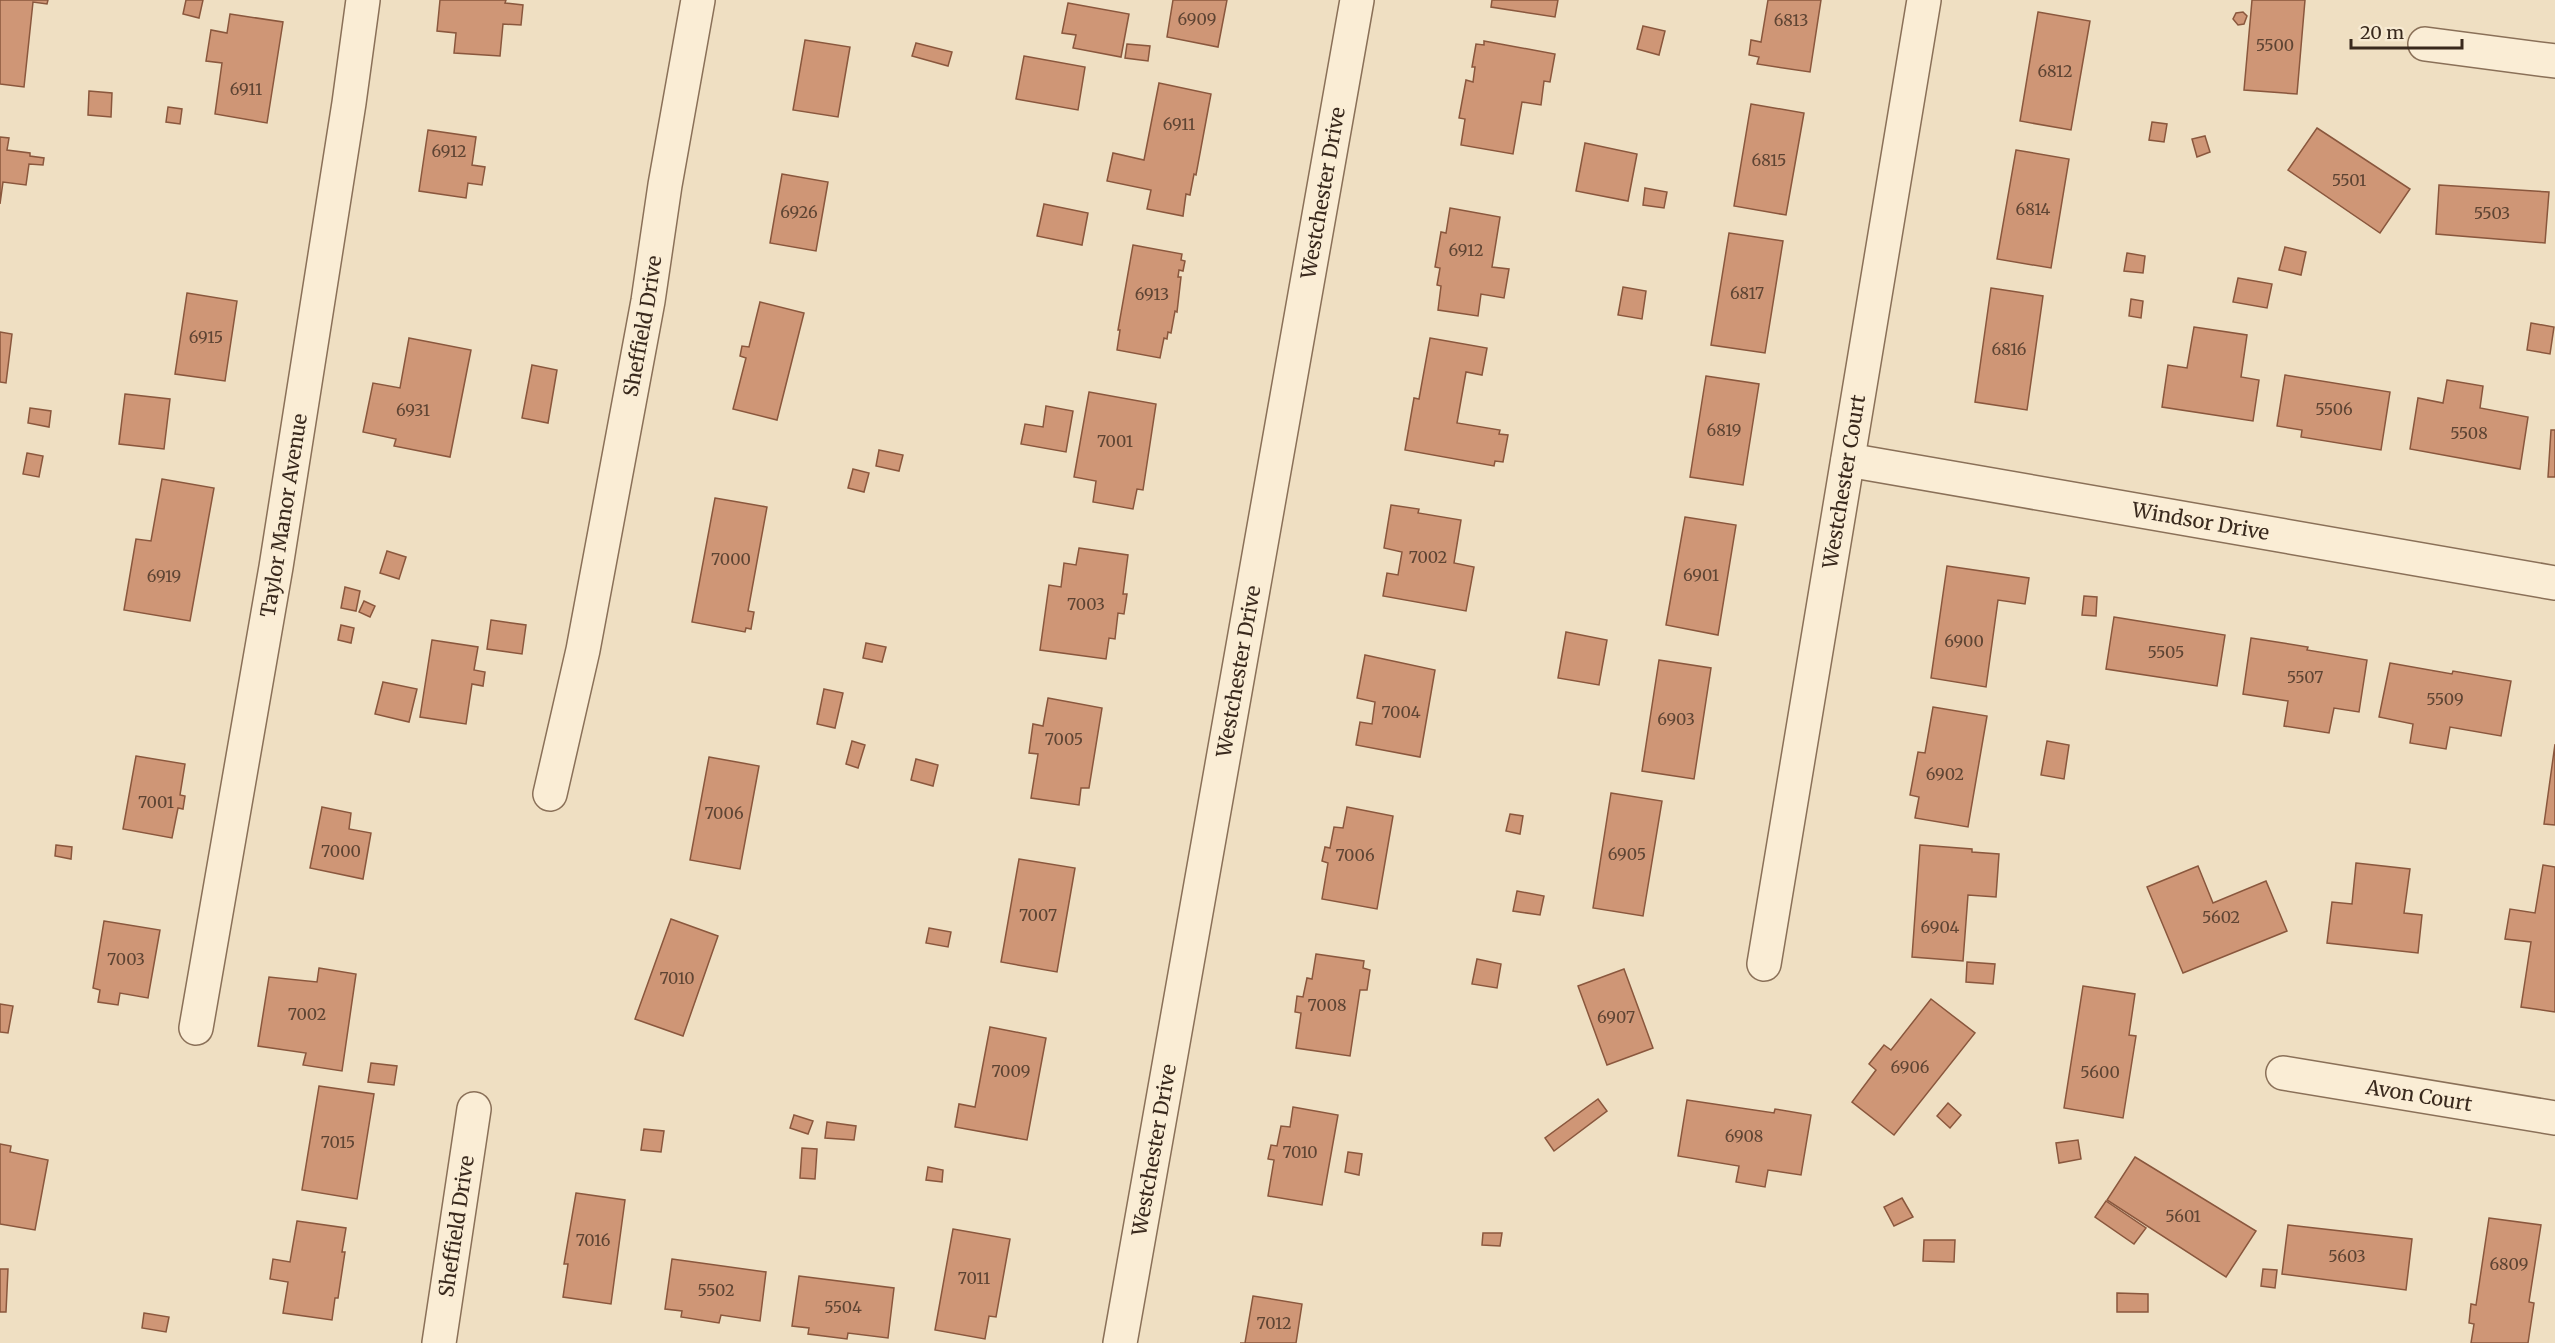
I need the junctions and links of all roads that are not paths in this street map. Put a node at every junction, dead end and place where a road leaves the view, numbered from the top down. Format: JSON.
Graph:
{"nodes":[{"id":1,"x":363,"y":0,"type":"edge"},
{"id":2,"x":698,"y":0,"type":"edge"},
{"id":3,"x":1357,"y":0,"type":"edge"},
{"id":4,"x":1924,"y":0,"type":"edge"},
{"id":5,"x":2425,"y":44,"type":"dead end"},
{"id":6,"x":2555,"y":61,"type":"edge"},
{"id":7,"x":1848,"y":460,"type":"junction"},
{"id":8,"x":2555,"y":583,"type":"edge"},
{"id":9,"x":550,"y":794,"type":"dead end"},
{"id":10,"x":1764,"y":964,"type":"dead end"},
{"id":11,"x":196,"y":1028,"type":"dead end"},
{"id":12,"x":2283,"y":1073,"type":"dead end"},
{"id":13,"x":474,"y":1109,"type":"dead end"},
{"id":14,"x":2555,"y":1118,"type":"edge"},
{"id":15,"x":439,"y":1343,"type":"edge"},
{"id":16,"x":1120,"y":1343,"type":"edge"}],
"edges":[{"from":1,"to":11,"type":"street","name":"Taylor Manor Avenue"},
{"from":2,"to":9,"type":"street","name":"Sheffield Drive"},
{"from":3,"to":16,"type":"street","name":"Westchester Drive"},
{"from":4,"to":7,"type":"street","name":"Westchester Court"},
{"from":5,"to":6,"type":"street"},
{"from":7,"to":8,"type":"street","name":"Windsor Drive"},
{"from":7,"to":10,"type":"street","name":"Westchester Court"},
{"from":12,"to":14,"type":"street","name":"Avon Court"},
{"from":13,"to":15,"type":"street","name":"Sheffield Drive"}]}
